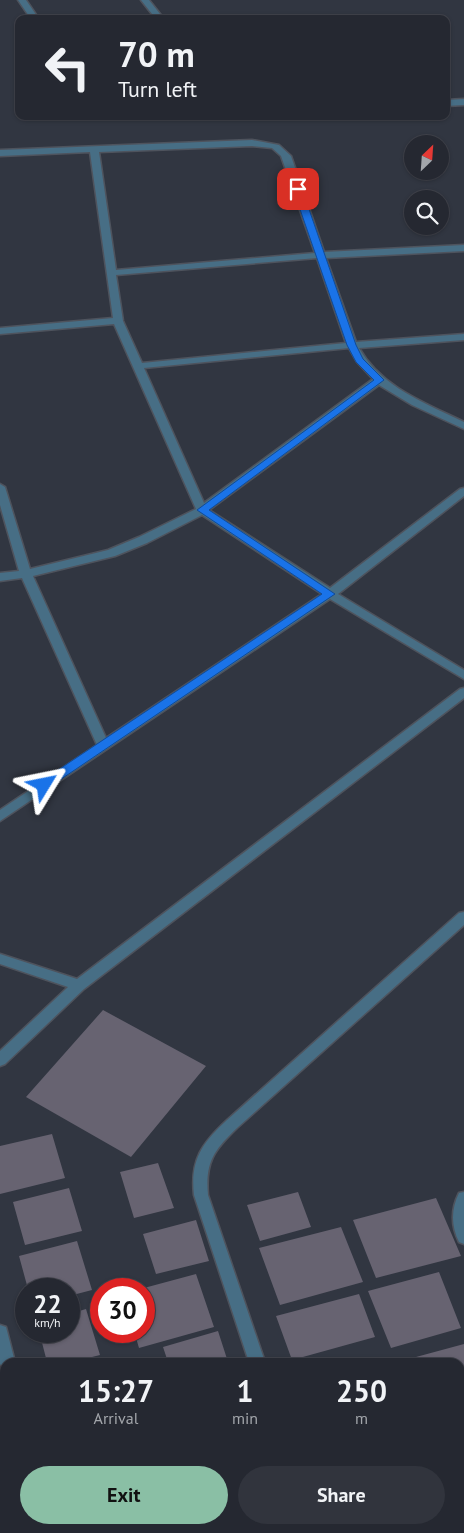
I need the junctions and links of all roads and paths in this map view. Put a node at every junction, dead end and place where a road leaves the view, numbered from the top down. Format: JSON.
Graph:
{"nodes":[{"id":1,"x":22,"y":0,"type":"edge"},
{"id":2,"x":145,"y":0,"type":"edge"},
{"id":3,"x":32,"y":15,"type":"edge"},
{"id":4,"x":157,"y":15,"type":"edge"},
{"id":5,"x":464,"y":102,"type":"edge"},
{"id":6,"x":450,"y":103,"type":"edge"},
{"id":7,"x":94,"y":149,"type":"junction"},
{"id":8,"x":0,"y":153,"type":"edge"},
{"id":9,"x":464,"y":248,"type":"edge"},
{"id":10,"x":320,"y":256,"type":"junction"},
{"id":11,"x":111,"y":273,"type":"junction"},
{"id":12,"x":118,"y":322,"type":"junction"},
{"id":13,"x":0,"y":331,"type":"edge"},
{"id":14,"x":464,"y":337,"type":"edge"},
{"id":15,"x":352,"y":345,"type":"junction"},
{"id":16,"x":138,"y":366,"type":"junction"},
{"id":17,"x":379,"y":380,"type":"junction"},
{"id":18,"x":464,"y":426,"type":"edge"},
{"id":19,"x":0,"y":487,"type":"edge"},
{"id":20,"x":464,"y":491,"type":"edge"},
{"id":21,"x":202,"y":510,"type":"junction"},
{"id":22,"x":26,"y":574,"type":"junction"},
{"id":23,"x":0,"y":577,"type":"edge"},
{"id":24,"x":330,"y":594,"type":"junction"},
{"id":25,"x":464,"y":676,"type":"edge"},
{"id":26,"x":464,"y":692,"type":"edge"},
{"id":27,"x":103,"y":745,"type":"junction"},
{"id":28,"x":0,"y":816,"type":"edge"},
{"id":29,"x":464,"y":917,"type":"edge"},
{"id":30,"x":0,"y":959,"type":"edge"},
{"id":31,"x":78,"y":985,"type":"junction"},
{"id":32,"x":0,"y":1060,"type":"edge"},
{"id":33,"x":464,"y":1198,"type":"edge"},
{"id":34,"x":464,"y":1237,"type":"edge"},
{"id":35,"x":0,"y":1332,"type":"edge"},
{"id":36,"x":6,"y":1358,"type":"edge"},
{"id":37,"x":256,"y":1358,"type":"edge"}],
"edges":[{"from":1,"to":3,"type":"street"},
{"from":2,"to":4,"type":"street"},
{"from":5,"to":6,"type":"street"},
{"from":7,"to":8,"type":"street"},
{"from":7,"to":10,"type":"street"},
{"from":7,"to":11,"type":"street"},
{"from":9,"to":10,"type":"street"},
{"from":10,"to":11,"type":"street"},
{"from":10,"to":15,"type":"street"},
{"from":11,"to":12,"type":"street"},
{"from":12,"to":13,"type":"street"},
{"from":12,"to":16,"type":"street"},
{"from":14,"to":15,"type":"street"},
{"from":15,"to":16,"type":"street"},
{"from":15,"to":17,"type":"street"},
{"from":16,"to":21,"type":"street"},
{"from":17,"to":18,"type":"street"},
{"from":17,"to":21,"type":"street"},
{"from":19,"to":22,"type":"street"},
{"from":20,"to":24,"type":"street"},
{"from":21,"to":22,"type":"street"},
{"from":21,"to":24,"type":"street"},
{"from":22,"to":23,"type":"street"},
{"from":22,"to":27,"type":"street"},
{"from":24,"to":25,"type":"street"},
{"from":24,"to":27,"type":"street"},
{"from":26,"to":31,"type":"street"},
{"from":27,"to":28,"type":"street"},
{"from":29,"to":37,"type":"street"},
{"from":30,"to":31,"type":"street"},
{"from":31,"to":32,"type":"street"},
{"from":33,"to":34,"type":"street"},
{"from":35,"to":36,"type":"street"}]}
